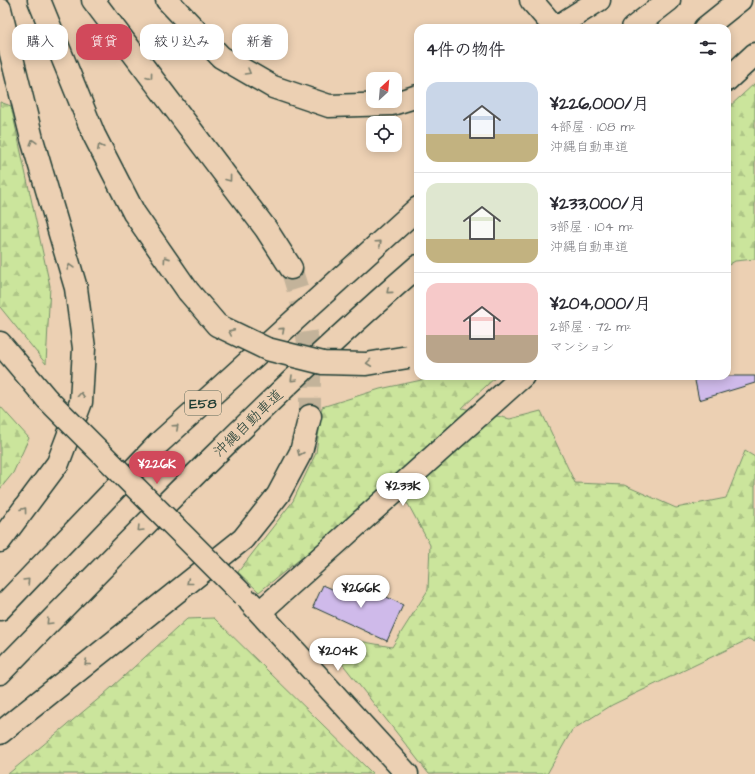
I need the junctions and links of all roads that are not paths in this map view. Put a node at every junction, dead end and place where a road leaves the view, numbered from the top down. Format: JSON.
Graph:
{"nodes":[{"id":1,"x":39,"y":0,"type":"edge"},
{"id":2,"x":93,"y":0,"type":"edge"},
{"id":3,"x":168,"y":0,"type":"edge"},
{"id":4,"x":531,"y":0,"type":"edge"},
{"id":5,"x":599,"y":0,"type":"edge"},
{"id":6,"x":669,"y":0,"type":"edge"},
{"id":7,"x":740,"y":0,"type":"edge"},
{"id":8,"x":0,"y":8,"type":"edge"},
{"id":9,"x":552,"y":24,"type":"edge"},
{"id":10,"x":561,"y":24,"type":"edge"},
{"id":11,"x":638,"y":24,"type":"edge"},
{"id":12,"x":710,"y":24,"type":"edge"},
{"id":13,"x":755,"y":54,"type":"edge"},
{"id":14,"x":731,"y":76,"type":"edge"},
{"id":15,"x":414,"y":97,"type":"edge"},
{"id":16,"x":414,"y":212,"type":"edge"},
{"id":17,"x":291,"y":268,"type":"tunnel mouth"},
{"id":18,"x":414,"y":269,"type":"edge"},
{"id":19,"x":0,"y":343,"type":"edge"},
{"id":20,"x":413,"y":354,"type":"edge"},
{"id":21,"x":519,"y":380,"type":"edge"},
{"id":22,"x":310,"y":416,"type":"tunnel mouth"},
{"id":23,"x":0,"y":541,"type":"edge"},
{"id":24,"x":0,"y":609,"type":"edge"},
{"id":25,"x":260,"y":612,"type":"junction"},
{"id":26,"x":0,"y":672,"type":"edge"},
{"id":27,"x":0,"y":733,"type":"edge"},
{"id":28,"x":407,"y":774,"type":"edge"}],
"edges":[{"from":20,"to":1,"type":"main road","one_way":true,"bridge":true},
{"from":2,"to":17,"type":"main road","one_way":true},
{"from":3,"to":15,"type":"main road","one_way":true},
{"from":4,"to":9,"type":"main road"},
{"from":5,"to":10,"type":"main road"},
{"from":6,"to":11,"type":"main road"},
{"from":7,"to":12,"type":"main road"},
{"from":23,"to":8,"type":"main road","one_way":true},
{"from":13,"to":14,"type":"main road"},
{"from":24,"to":16,"type":"main road","number":"E58","one_way":true},
{"from":18,"to":26,"type":"main road","name":"沖縄自動車道","one_way":true},
{"from":19,"to":25,"type":"main road","bridge":true},
{"from":21,"to":25,"type":"main road"},
{"from":22,"to":27,"type":"main road","one_way":true},
{"from":25,"to":28,"type":"main road"}]}
